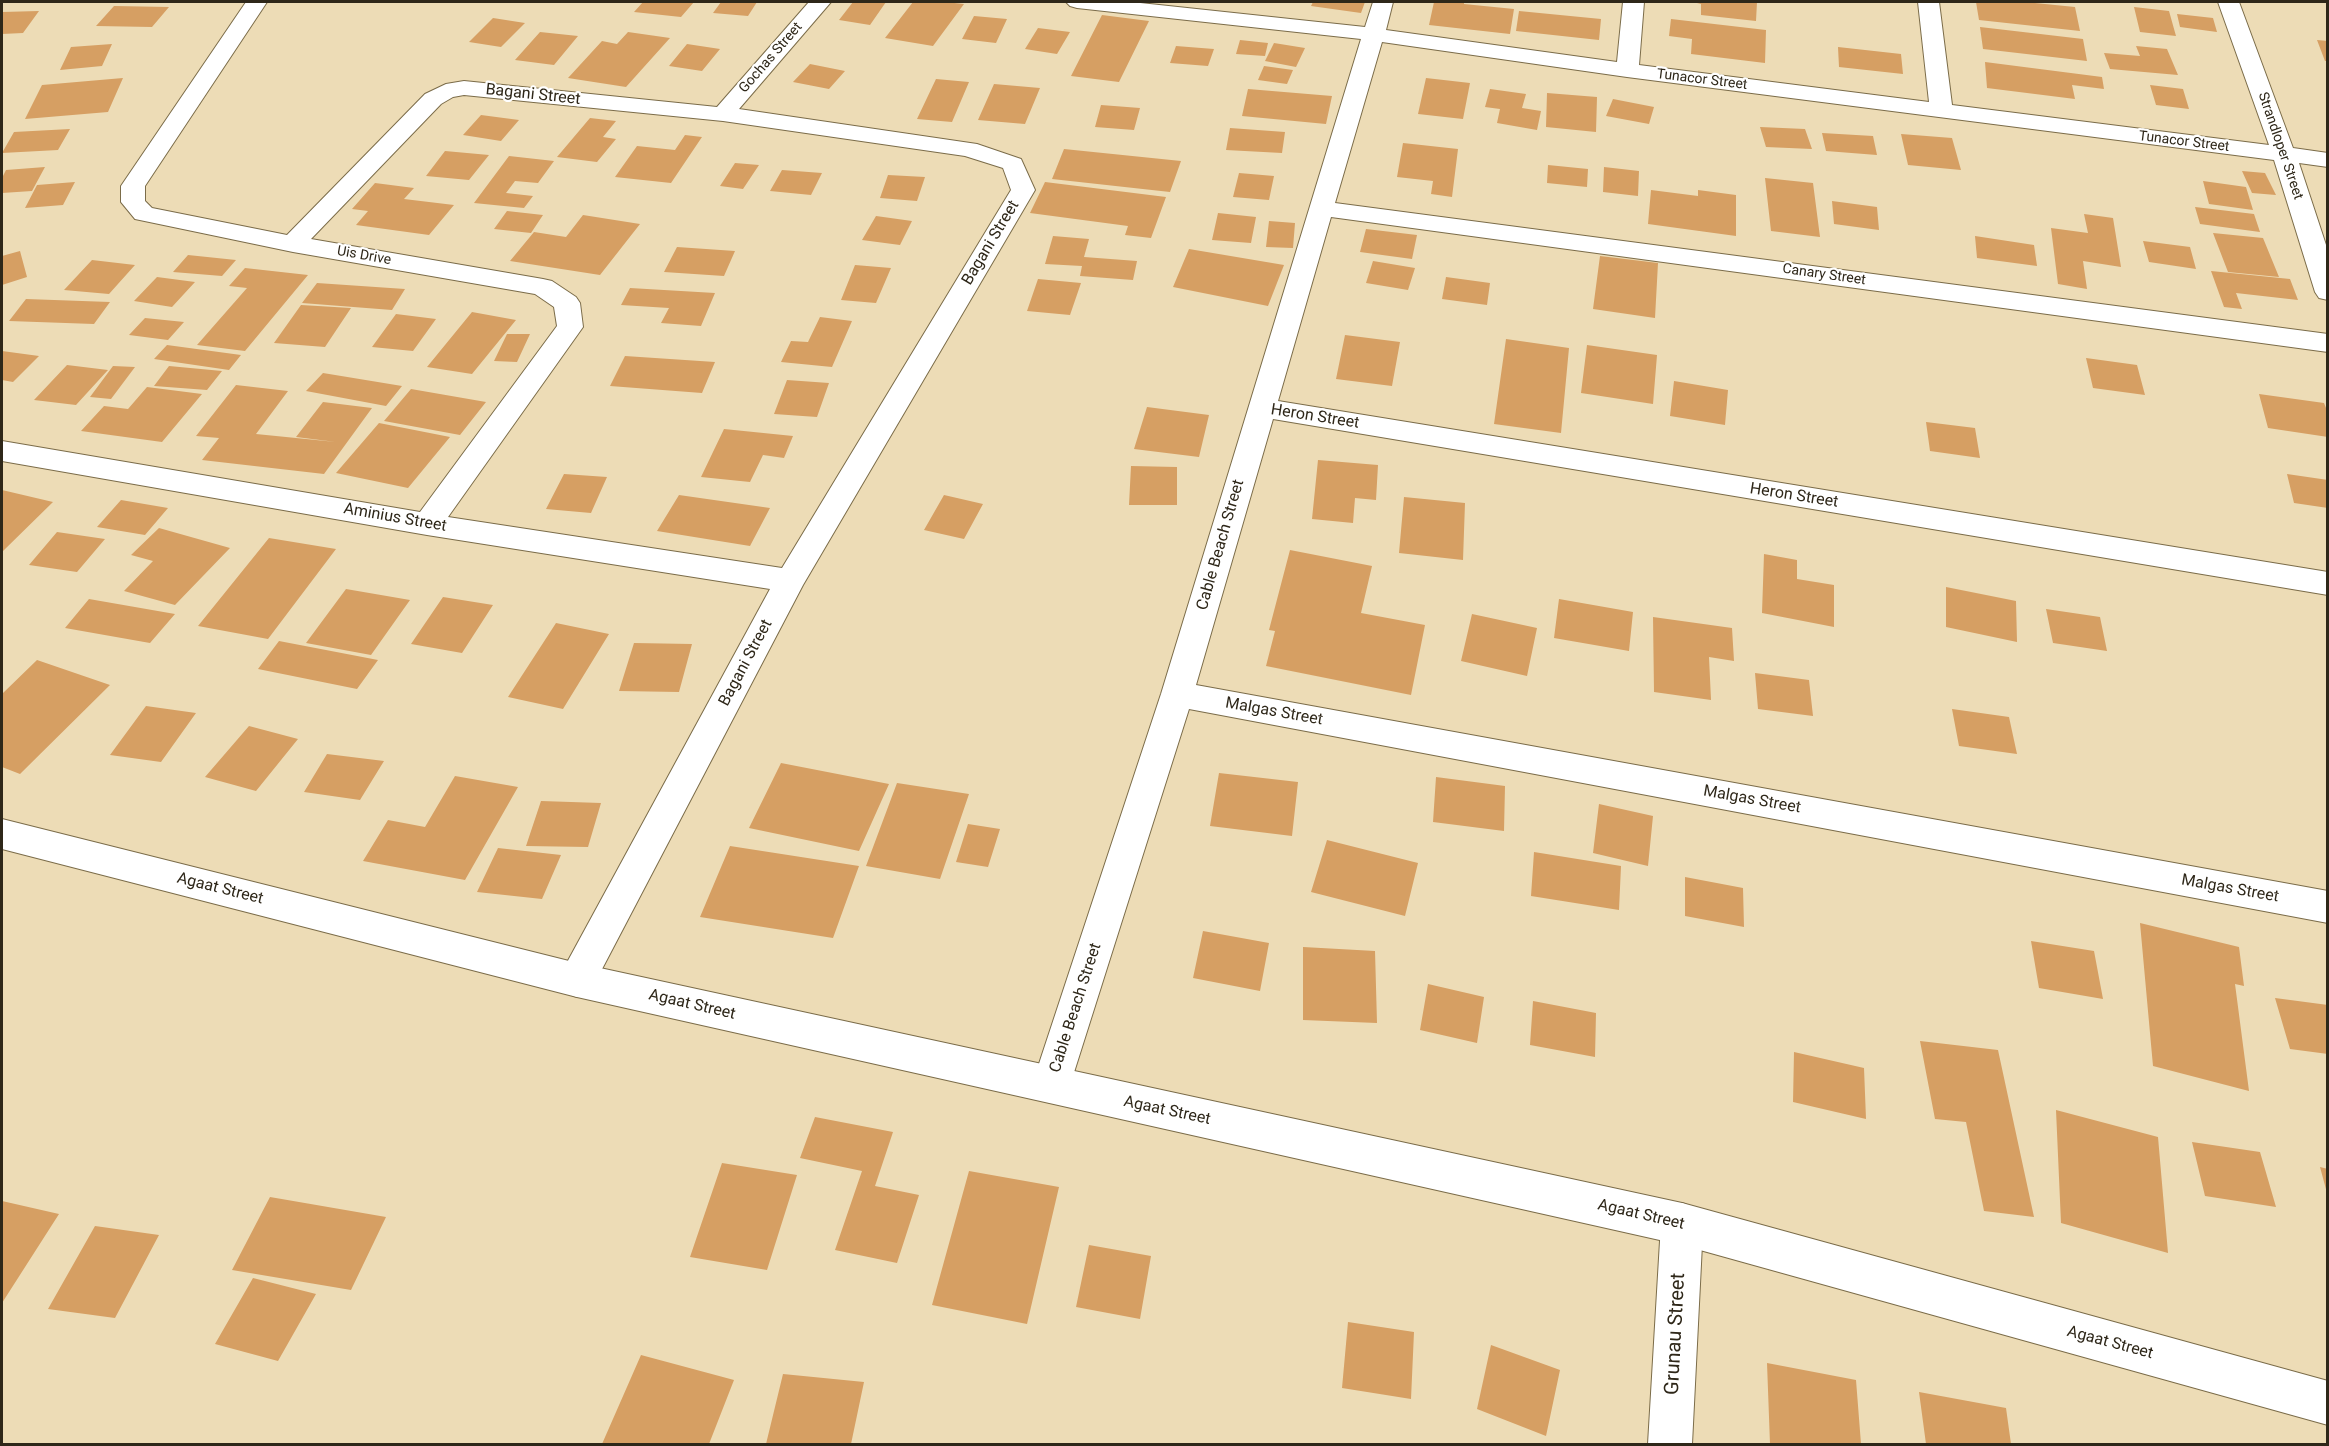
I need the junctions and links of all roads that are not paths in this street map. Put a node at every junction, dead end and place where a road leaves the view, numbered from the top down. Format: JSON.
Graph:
{"nodes":[{"id":1,"x":256,"y":2,"type":"edge"},
{"id":2,"x":820,"y":2,"type":"edge"},
{"id":3,"x":1077,"y":2,"type":"edge"},
{"id":4,"x":1383,"y":2,"type":"edge"},
{"id":5,"x":1634,"y":2,"type":"edge"},
{"id":6,"x":1929,"y":2,"type":"edge"},
{"id":7,"x":2229,"y":2,"type":"edge"},
{"id":8,"x":1371,"y":34,"type":"junction"},
{"id":9,"x":1627,"y":70,"type":"junction"},
{"id":10,"x":1941,"y":110,"type":"junction"},
{"id":11,"x":723,"y":114,"type":"junction"},
{"id":12,"x":2284,"y":155,"type":"junction"},
{"id":13,"x":2328,"y":160,"type":"edge"},
{"id":14,"x":1320,"y":208,"type":"junction"},
{"id":15,"x":293,"y":244,"type":"junction"},
{"id":16,"x":2328,"y":292,"type":"edge"},
{"id":17,"x":2328,"y":343,"type":"edge"},
{"id":18,"x":1261,"y":408,"type":"junction"},
{"id":19,"x":2,"y":451,"type":"edge"},
{"id":20,"x":427,"y":524,"type":"junction"},
{"id":21,"x":790,"y":581,"type":"junction"},
{"id":22,"x":2328,"y":584,"type":"edge"},
{"id":23,"x":1177,"y":694,"type":"junction"},
{"id":24,"x":2,"y":834,"type":"edge"},
{"id":25,"x":2328,"y":907,"type":"edge"},
{"id":26,"x":577,"y":980,"type":"junction"},
{"id":27,"x":1051,"y":1085,"type":"junction"},
{"id":28,"x":1682,"y":1224,"type":"junction"},
{"id":29,"x":2328,"y":1403,"type":"edge"},
{"id":30,"x":1671,"y":1444,"type":"edge"}],
"edges":[{"from":1,"to":15,"type":"street","name":"Uis Drive"},
{"from":2,"to":11,"type":"street","name":"Gochas Street"},
{"from":3,"to":8,"type":"street","name":"Tunacor Street"},
{"from":4,"to":8,"type":"street","name":"Cable Beach Street"},
{"from":5,"to":9,"type":"street"},
{"from":6,"to":10,"type":"street"},
{"from":7,"to":12,"type":"street","name":"Strandloper Street"},
{"from":8,"to":9,"type":"street","name":"Tunacor Street"},
{"from":8,"to":14,"type":"street","name":"Cable Beach Street"},
{"from":9,"to":10,"type":"street","name":"Tunacor Street"},
{"from":10,"to":12,"type":"street","name":"Tunacor Street"},
{"from":11,"to":15,"type":"street","name":"Bagani Street"},
{"from":11,"to":21,"type":"street","name":"Bagani Street"},
{"from":12,"to":13,"type":"street","name":"Tunacor Street"},
{"from":12,"to":16,"type":"street","name":"Strandloper Street"},
{"from":14,"to":17,"type":"street","name":"Canary Street"},
{"from":14,"to":18,"type":"street","name":"Cable Beach Street"},
{"from":15,"to":20,"type":"street","name":"Uis Drive"},
{"from":18,"to":22,"type":"street","name":"Heron Street"},
{"from":18,"to":23,"type":"street","name":"Cable Beach Street"},
{"from":19,"to":20,"type":"street","name":"Aminius Street"},
{"from":20,"to":21,"type":"street","name":"Aminius Street"},
{"from":21,"to":26,"type":"street","name":"Bagani Street"},
{"from":23,"to":25,"type":"street","name":"Malgas Street"},
{"from":23,"to":27,"type":"street","name":"Cable Beach Street"},
{"from":24,"to":26,"type":"street","name":"Agaat Street"},
{"from":26,"to":27,"type":"street","name":"Agaat Street"},
{"from":27,"to":28,"type":"street","name":"Agaat Street"},
{"from":28,"to":29,"type":"street","name":"Agaat Street"},
{"from":28,"to":30,"type":"street","name":"Grunau Street"}]}
